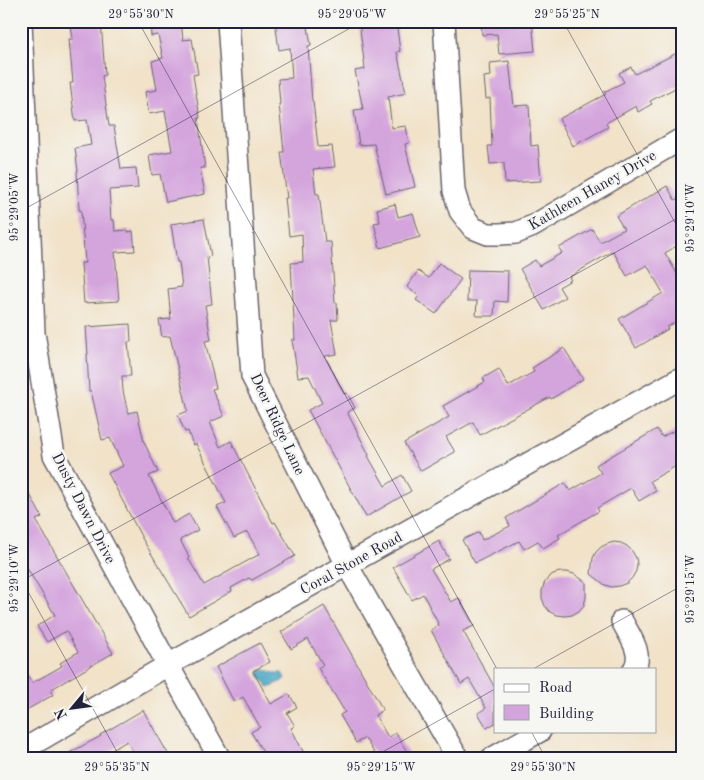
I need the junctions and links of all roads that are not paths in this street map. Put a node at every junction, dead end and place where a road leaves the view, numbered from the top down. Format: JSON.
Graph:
{"nodes":[{"id":1,"x":21,"y":21,"type":"edge"},
{"id":2,"x":228,"y":21,"type":"edge"},
{"id":3,"x":444,"y":21,"type":"edge"},
{"id":4,"x":683,"y":138,"type":"edge"},
{"id":5,"x":683,"y":377,"type":"edge"},
{"id":6,"x":347,"y":565,"type":"junction"},
{"id":7,"x":622,"y":621,"type":"dead end"},
{"id":8,"x":168,"y":665,"type":"junction"},
{"id":9,"x":635,"y":668,"type":"edge"},
{"id":10,"x":538,"y":732,"type":"edge"},
{"id":11,"x":21,"y":751,"type":"edge"},
{"id":12,"x":220,"y":759,"type":"edge"},
{"id":13,"x":458,"y":759,"type":"edge"},
{"id":14,"x":491,"y":759,"type":"edge"}],
"edges":[{"from":1,"to":8,"type":"street","name":"Dusty Dawn Drive"},
{"from":2,"to":6,"type":"street","name":"Deer Ridge Lane"},
{"from":3,"to":4,"type":"street","name":"Kathleen Haney Drive"},
{"from":5,"to":6,"type":"street","name":"Coral Stone Road"},
{"from":6,"to":8,"type":"street","name":"Coral Stone Road"},
{"from":6,"to":13,"type":"street","name":"Deer Ridge Lane"},
{"from":7,"to":9,"type":"street"},
{"from":8,"to":11,"type":"street","name":"Coral Stone Road"},
{"from":8,"to":12,"type":"street","name":"Dusty Dawn Drive"},
{"from":10,"to":14,"type":"street"}]}
